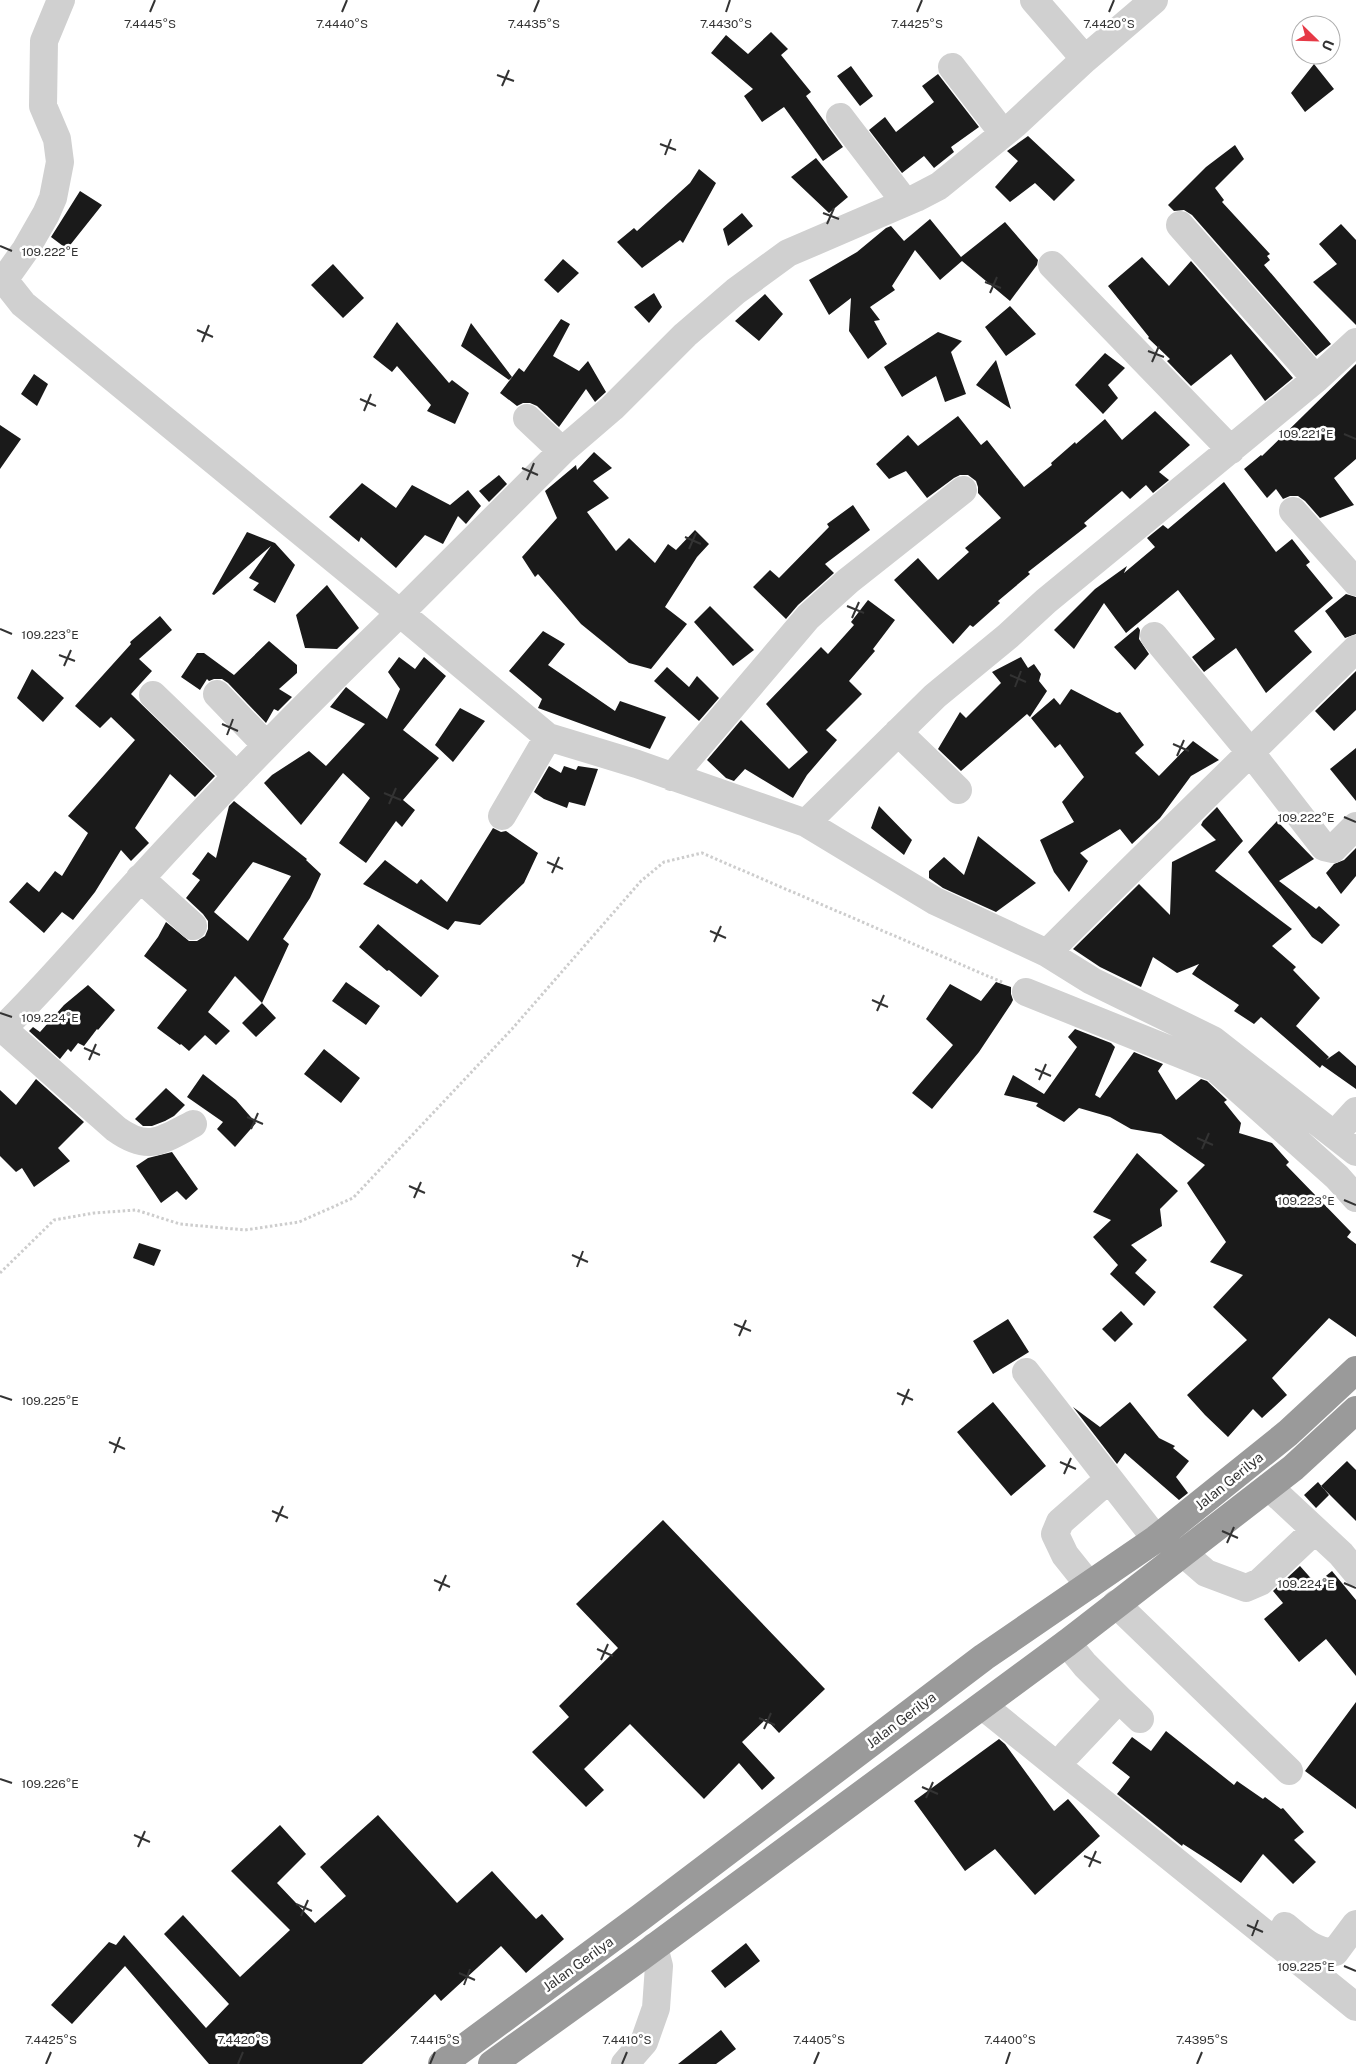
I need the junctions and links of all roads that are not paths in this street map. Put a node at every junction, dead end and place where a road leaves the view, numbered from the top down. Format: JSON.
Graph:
{"nodes":[{"id":1,"x":61,"y":0,"type":"edge"},
{"id":2,"x":1034,"y":0,"type":"edge"},
{"id":3,"x":1154,"y":0,"type":"edge"},
{"id":4,"x":1086,"y":59,"type":"junction"},
{"id":5,"x":952,"y":67,"type":"dead end"},
{"id":6,"x":840,"y":117,"type":"dead end"},
{"id":7,"x":1003,"y":133,"type":"junction"},
{"id":8,"x":905,"y":202,"type":"junction"},
{"id":9,"x":1180,"y":225,"type":"dead end"},
{"id":10,"x":1052,"y":265,"type":"dead end"},
{"id":11,"x":2,"y":278,"type":"edge"},
{"id":12,"x":1356,"y":342,"type":"edge"},
{"id":13,"x":1316,"y":379,"type":"junction"},
{"id":14,"x":527,"y":418,"type":"dead end"},
{"id":15,"x":1231,"y":450,"type":"junction"},
{"id":16,"x":562,"y":451,"type":"junction"},
{"id":17,"x":963,"y":490,"type":"dead end"},
{"id":18,"x":1293,"y":511,"type":"dead end"},
{"id":19,"x":1356,"y":582,"type":"edge"},
{"id":20,"x":400,"y":613,"type":"junction"},
{"id":21,"x":1154,"y":636,"type":"dead end"},
{"id":22,"x":1356,"y":649,"type":"edge"},
{"id":23,"x":217,"y":694,"type":"dead end"},
{"id":24,"x":153,"y":695,"type":"dead end"},
{"id":25,"x":898,"y":732,"type":"junction"},
{"id":26,"x":548,"y":737,"type":"junction"},
{"id":27,"x":266,"y":745,"type":"junction"},
{"id":28,"x":1251,"y":753,"type":"junction"},
{"id":29,"x":237,"y":776,"type":"junction"},
{"id":30,"x":672,"y":777,"type":"junction"},
{"id":31,"x":958,"y":790,"type":"dead end"},
{"id":32,"x":502,"y":816,"type":"dead end"},
{"id":33,"x":806,"y":823,"type":"junction"},
{"id":34,"x":1356,"y":826,"type":"edge"},
{"id":35,"x":140,"y":878,"type":"junction"},
{"id":36,"x":193,"y":926,"type":"dead end"},
{"id":37,"x":1047,"y":953,"type":"junction"},
{"id":38,"x":1026,"y":992,"type":"road end"},
{"id":39,"x":1,"y":1030,"type":"edge"},
{"id":40,"x":1356,"y":1111,"type":"edge"},
{"id":41,"x":193,"y":1124,"type":"dead end"},
{"id":42,"x":1335,"y":1134,"type":"junction"},
{"id":43,"x":1356,"y":1152,"type":"edge"},
{"id":44,"x":1356,"y":1198,"type":"edge"},
{"id":45,"x":1356,"y":1370,"type":"edge"},
{"id":46,"x":1026,"y":1372,"type":"dead end"},
{"id":47,"x":1356,"y":1410,"type":"edge"},
{"id":48,"x":1109,"y":1480,"type":"junction"},
{"id":49,"x":1268,"y":1487,"type":"junction"},
{"id":50,"x":1314,"y":1530,"type":"junction"},
{"id":51,"x":1156,"y":1539,"type":"junction"},
{"id":52,"x":1183,"y":1553,"type":"junction"},
{"id":53,"x":1356,"y":1572,"type":"edge"},
{"id":54,"x":1089,"y":1585,"type":"junction"},
{"id":55,"x":1116,"y":1604,"type":"junction"},
{"id":56,"x":1067,"y":1643,"type":"junction"},
{"id":57,"x":1119,"y":1699,"type":"junction"},
{"id":58,"x":991,"y":1700,"type":"junction"},
{"id":59,"x":1140,"y":1719,"type":"dead end"},
{"id":60,"x":1068,"y":1754,"type":"junction"},
{"id":61,"x":1289,"y":1772,"type":"dead end"},
{"id":62,"x":638,"y":1919,"type":"junction"},
{"id":63,"x":1356,"y":1924,"type":"edge"},
{"id":64,"x":654,"y":1947,"type":"junction"},
{"id":65,"x":1356,"y":2007,"type":"edge"},
{"id":66,"x":503,"y":2062,"type":"edge"},
{"id":67,"x":442,"y":2064,"type":"edge"},
{"id":68,"x":624,"y":2064,"type":"edge"}],
"edges":[{"from":1,"to":11,"type":"street"},
{"from":2,"to":4,"type":"street"},
{"from":3,"to":4,"type":"street"},
{"from":4,"to":7,"type":"street"},
{"from":5,"to":7,"type":"street"},
{"from":6,"to":8,"type":"street"},
{"from":7,"to":8,"type":"street"},
{"from":8,"to":16,"type":"street"},
{"from":9,"to":13,"type":"street"},
{"from":10,"to":15,"type":"street"},
{"from":11,"to":20,"type":"street"},
{"from":12,"to":13,"type":"street"},
{"from":13,"to":15,"type":"street"},
{"from":14,"to":16,"type":"street"},
{"from":15,"to":25,"type":"street"},
{"from":16,"to":20,"type":"street"},
{"from":17,"to":30,"type":"street"},
{"from":18,"to":19,"type":"street"},
{"from":20,"to":26,"type":"street"},
{"from":20,"to":27,"type":"street"},
{"from":21,"to":28,"type":"street"},
{"from":22,"to":28,"type":"street"},
{"from":23,"to":27,"type":"street"},
{"from":24,"to":29,"type":"street"},
{"from":25,"to":31,"type":"street"},
{"from":25,"to":33,"type":"street"},
{"from":26,"to":30,"type":"street"},
{"from":26,"to":32,"type":"street"},
{"from":27,"to":29,"type":"street"},
{"from":28,"to":34,"type":"street"},
{"from":28,"to":37,"type":"street"},
{"from":29,"to":35,"type":"street"},
{"from":30,"to":33,"type":"street"},
{"from":33,"to":37,"type":"street"},
{"from":35,"to":36,"type":"street"},
{"from":35,"to":39,"type":"street"},
{"from":37,"to":42,"type":"street"},
{"from":38,"to":44,"type":"street"},
{"from":39,"to":41,"type":"street"},
{"from":40,"to":42,"type":"street"},
{"from":42,"to":43,"type":"street"},
{"from":45,"to":51,"type":"highway","name":"Jalan Gerilya"},
{"from":46,"to":48,"type":"street"},
{"from":47,"to":49,"type":"highway","name":"Jalan Gerilya"},
{"from":48,"to":51,"type":"street"},
{"from":48,"to":54,"type":"street"},
{"from":49,"to":50,"type":"street"},
{"from":49,"to":52,"type":"highway","name":"Jalan Gerilya"},
{"from":50,"to":52,"type":"street"},
{"from":50,"to":53,"type":"street"},
{"from":51,"to":54,"type":"highway","name":"Jalan Gerilya"},
{"from":52,"to":55,"type":"highway","name":"Jalan Gerilya"},
{"from":54,"to":62,"type":"highway","name":"Jalan Gerilya"},
{"from":55,"to":56,"type":"highway","name":"Jalan Gerilya"},
{"from":55,"to":61,"type":"street"},
{"from":56,"to":57,"type":"street"},
{"from":56,"to":58,"type":"highway","name":"Jalan Gerilya"},
{"from":57,"to":59,"type":"street"},
{"from":57,"to":60,"type":"street"},
{"from":58,"to":60,"type":"street"},
{"from":58,"to":64,"type":"highway","name":"Jalan Gerilya"},
{"from":58,"to":65,"type":"street"},
{"from":60,"to":63,"type":"street"},
{"from":62,"to":64,"type":"highway"},
{"from":62,"to":67,"type":"highway","name":"Jalan Gerilya"},
{"from":64,"to":66,"type":"highway","name":"Jalan Gerilya"},
{"from":64,"to":68,"type":"street"}]}
